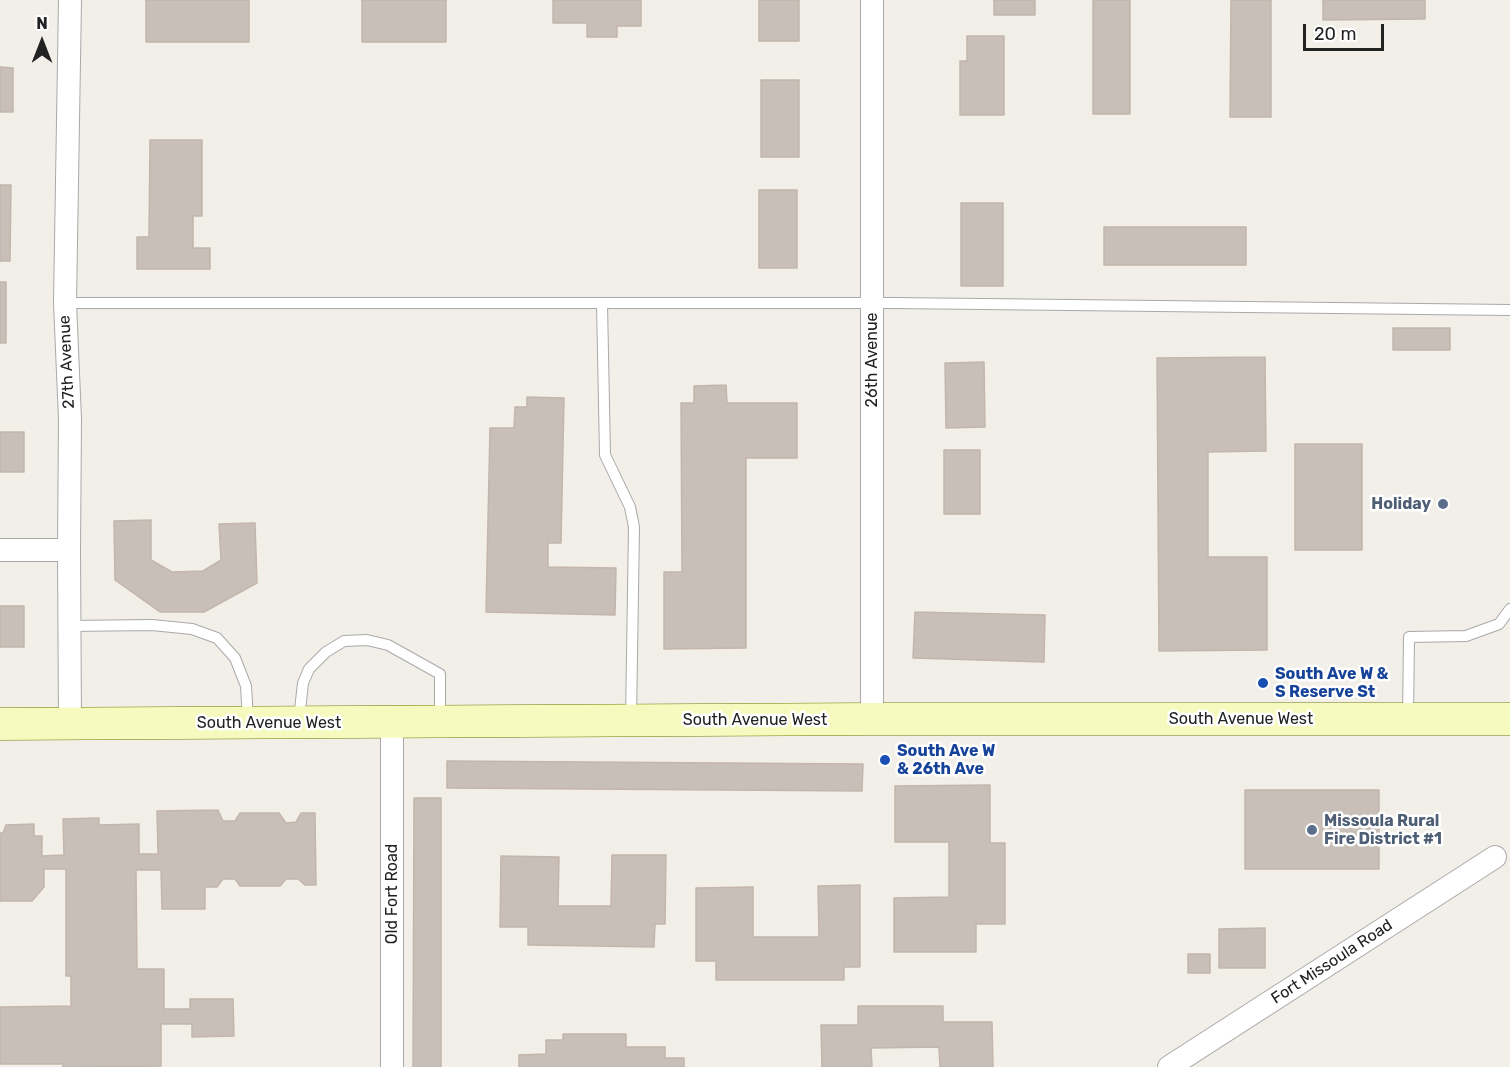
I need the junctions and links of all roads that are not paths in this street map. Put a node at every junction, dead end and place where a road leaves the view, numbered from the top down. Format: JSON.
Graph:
{"nodes":[{"id":1,"x":69,"y":0,"type":"edge"},
{"id":2,"x":872,"y":0,"type":"edge"},
{"id":3,"x":65,"y":303,"type":"junction"},
{"id":4,"x":602,"y":303,"type":"junction"},
{"id":5,"x":872,"y":303,"type":"junction"},
{"id":6,"x":1510,"y":310,"type":"edge"},
{"id":7,"x":0,"y":550,"type":"edge"},
{"id":8,"x":69,"y":550,"type":"junction"},
{"id":9,"x":1510,"y":609,"type":"edge"},
{"id":10,"x":69,"y":626,"type":"junction"},
{"id":11,"x":872,"y":719,"type":"junction"},
{"id":12,"x":1408,"y":719,"type":"junction"},
{"id":13,"x":1510,"y":719,"type":"edge"},
{"id":14,"x":632,"y":721,"type":"junction"},
{"id":15,"x":298,"y":722,"type":"junction"},
{"id":16,"x":392,"y":722,"type":"junction"},
{"id":17,"x":440,"y":722,"type":"junction"},
{"id":18,"x":248,"y":723,"type":"junction"},
{"id":19,"x":0,"y":724,"type":"edge"},
{"id":20,"x":70,"y":724,"type":"junction"},
{"id":21,"x":1495,"y":857,"type":"dead end"},
{"id":22,"x":392,"y":1067,"type":"edge"},
{"id":23,"x":1170,"y":1067,"type":"edge"}],
"edges":[{"from":1,"to":3,"type":"street","name":"27th Avenue"},
{"from":2,"to":5,"type":"street","name":"26th Avenue"},
{"from":3,"to":4,"type":"lane"},
{"from":3,"to":8,"type":"street","name":"27th Avenue"},
{"from":4,"to":5,"type":"lane"},
{"from":4,"to":14,"type":"lane"},
{"from":5,"to":6,"type":"lane"},
{"from":5,"to":11,"type":"street","name":"26th Avenue"},
{"from":7,"to":8,"type":"street"},
{"from":8,"to":10,"type":"street","name":"27th Avenue"},
{"from":9,"to":12,"type":"lane"},
{"from":10,"to":18,"type":"lane"},
{"from":10,"to":20,"type":"street","name":"27th Avenue"},
{"from":11,"to":12,"type":"street","name":"South Avenue West"},
{"from":11,"to":14,"type":"street","name":"South Avenue West"},
{"from":12,"to":13,"type":"street","name":"South Avenue West"},
{"from":14,"to":17,"type":"street","name":"South Avenue West"},
{"from":15,"to":16,"type":"street","name":"South Avenue West"},
{"from":15,"to":17,"type":"lane"},
{"from":15,"to":18,"type":"street","name":"South Avenue West"},
{"from":16,"to":17,"type":"street","name":"South Avenue West"},
{"from":16,"to":22,"type":"street","name":"Old Fort Road"},
{"from":18,"to":20,"type":"street","name":"South Avenue West"},
{"from":19,"to":20,"type":"street","name":"South Avenue West"},
{"from":21,"to":23,"type":"street","name":"Fort Missoula Road"}]}
